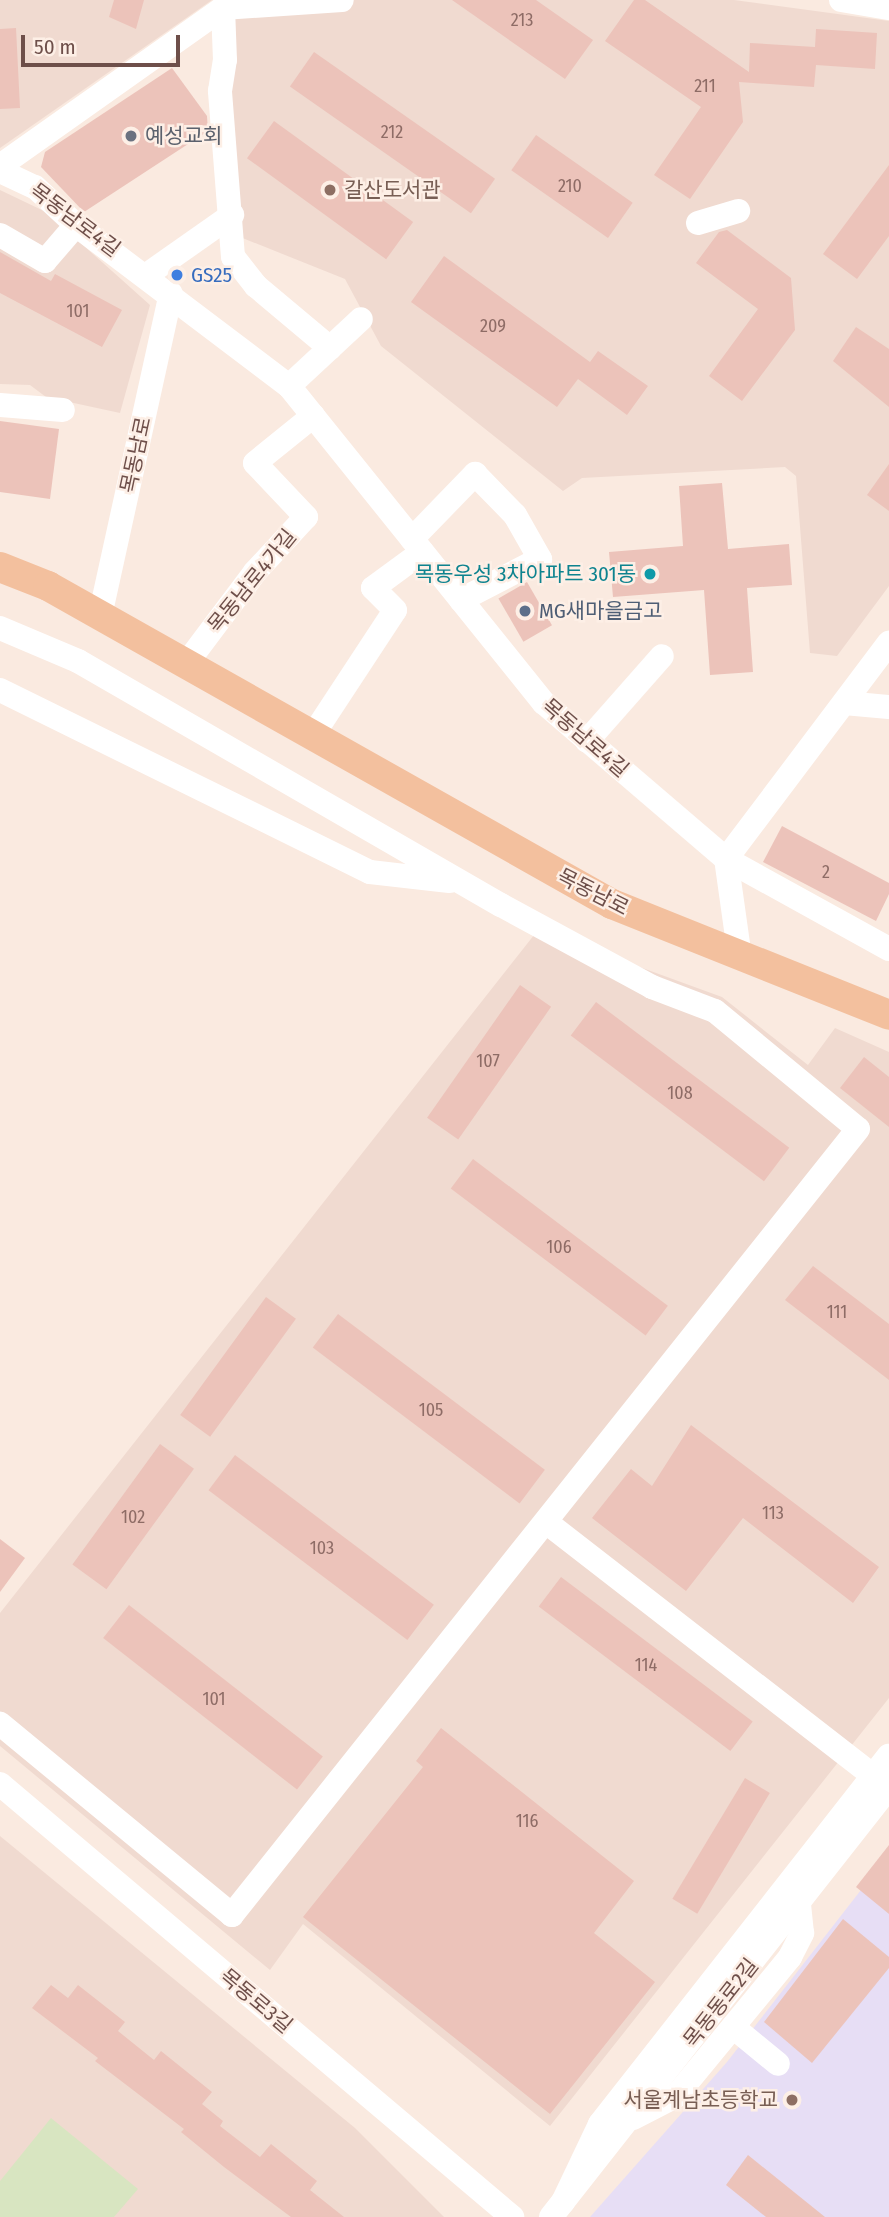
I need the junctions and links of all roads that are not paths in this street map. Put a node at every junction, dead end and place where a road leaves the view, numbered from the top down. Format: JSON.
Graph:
{"nodes":[{"id":1,"x":342,"y":0,"type":"edge"},
{"id":2,"x":841,"y":0,"type":"edge"},
{"id":3,"x":223,"y":8,"type":"junction"},
{"id":4,"x":889,"y":8,"type":"edge"},
{"id":5,"x":0,"y":168,"type":"edge"},
{"id":6,"x":738,"y":211,"type":"dead end"},
{"id":7,"x":232,"y":215,"type":"junction"},
{"id":8,"x":698,"y":223,"type":"dead end"},
{"id":9,"x":76,"y":225,"type":"junction"},
{"id":10,"x":0,"y":235,"type":"edge"},
{"id":11,"x":148,"y":274,"type":"junction"},
{"id":12,"x":172,"y":294,"type":"junction"},
{"id":13,"x":361,"y":319,"type":"dead end"},
{"id":14,"x":330,"y":348,"type":"junction"},
{"id":15,"x":289,"y":386,"type":"junction"},
{"id":16,"x":0,"y":405,"type":"edge"},
{"id":17,"x":63,"y":410,"type":"dead end"},
{"id":18,"x":313,"y":416,"type":"junction"},
{"id":19,"x":417,"y":545,"type":"junction"},
{"id":20,"x":0,"y":567,"type":"edge"},
{"id":21,"x":461,"y":600,"type":"junction"},
{"id":22,"x":100,"y":616,"type":"junction"},
{"id":23,"x":0,"y":628,"type":"edge"},
{"id":24,"x":889,"y":643,"type":"edge"},
{"id":25,"x":662,"y":656,"type":"dead end"},
{"id":26,"x":186,"y":664,"type":"junction"},
{"id":27,"x":0,"y":690,"type":"edge"},
{"id":28,"x":844,"y":703,"type":"junction"},
{"id":29,"x":889,"y":707,"type":"edge"},
{"id":30,"x":313,"y":736,"type":"junction"},
{"id":31,"x":587,"y":741,"type":"junction"},
{"id":32,"x":726,"y":859,"type":"junction"},
{"id":33,"x":461,"y":882,"type":"junction"},
{"id":34,"x":885,"y":940,"type":"edge"},
{"id":35,"x":740,"y":958,"type":"junction"},
{"id":36,"x":889,"y":1016,"type":"edge"},
{"id":37,"x":546,"y":1522,"type":"junction"},
{"id":38,"x":0,"y":1724,"type":"edge"},
{"id":39,"x":889,"y":1756,"type":"edge"},
{"id":40,"x":881,"y":1782,"type":"edge"},
{"id":41,"x":0,"y":1784,"type":"edge"},
{"id":42,"x":799,"y":1903,"type":"junction"},
{"id":43,"x":733,"y":2027,"type":"junction"},
{"id":44,"x":778,"y":2064,"type":"dead end"},
{"id":45,"x":629,"y":2120,"type":"junction"},
{"id":46,"x":557,"y":2209,"type":"edge"},
{"id":47,"x":512,"y":2217,"type":"edge"}],
"edges":[{"from":1,"to":3,"type":"street"},
{"from":2,"to":4,"type":"street"},
{"from":3,"to":5,"type":"street"},
{"from":3,"to":7,"type":"street"},
{"from":5,"to":9,"type":"street","name":"목동남로4길"},
{"from":6,"to":8,"type":"street"},
{"from":7,"to":11,"type":"street"},
{"from":7,"to":14,"type":"street"},
{"from":9,"to":10,"type":"street"},
{"from":9,"to":11,"type":"street","name":"목동남로4길"},
{"from":11,"to":12,"type":"street","name":"목동남로4길"},
{"from":12,"to":15,"type":"street","name":"목동남로4길"},
{"from":12,"to":22,"type":"street","name":"목동남로"},
{"from":13,"to":14,"type":"street"},
{"from":14,"to":15,"type":"street"},
{"from":15,"to":18,"type":"street","name":"목동남로4길"},
{"from":16,"to":17,"type":"street"},
{"from":18,"to":19,"type":"street","name":"목동남로4길"},
{"from":18,"to":26,"type":"street","name":"목동남로4가길"},
{"from":19,"to":21,"type":"street","name":"목동남로4길"},
{"from":19,"to":21,"type":"street"},
{"from":19,"to":30,"type":"street"},
{"from":20,"to":22,"type":"main road","name":"목동남로"},
{"from":21,"to":31,"type":"street","name":"목동남로4길"},
{"from":22,"to":26,"type":"main road","name":"목동남로"},
{"from":23,"to":33,"type":"street"},
{"from":24,"to":28,"type":"street"},
{"from":25,"to":31,"type":"street"},
{"from":26,"to":30,"type":"main road","name":"목동남로"},
{"from":27,"to":33,"type":"street"},
{"from":28,"to":29,"type":"street"},
{"from":28,"to":32,"type":"street"},
{"from":30,"to":35,"type":"main road","name":"목동남로"},
{"from":31,"to":32,"type":"street","name":"목동남로4길"},
{"from":32,"to":34,"type":"street","name":"목동남로4길"},
{"from":32,"to":35,"type":"street"},
{"from":33,"to":37,"type":"street"},
{"from":35,"to":36,"type":"main road","name":"목동남로"},
{"from":37,"to":38,"type":"street"},
{"from":37,"to":40,"type":"street"},
{"from":39,"to":40,"type":"street"},
{"from":40,"to":42,"type":"street","name":"목동동로2길"},
{"from":40,"to":46,"type":"street"},
{"from":41,"to":47,"type":"street","name":"목동로3길"},
{"from":42,"to":43,"type":"street"},
{"from":42,"to":45,"type":"street","name":"목동동로2길"},
{"from":43,"to":44,"type":"street"},
{"from":43,"to":45,"type":"street"},
{"from":45,"to":46,"type":"street","name":"목동동로2길"}]}
